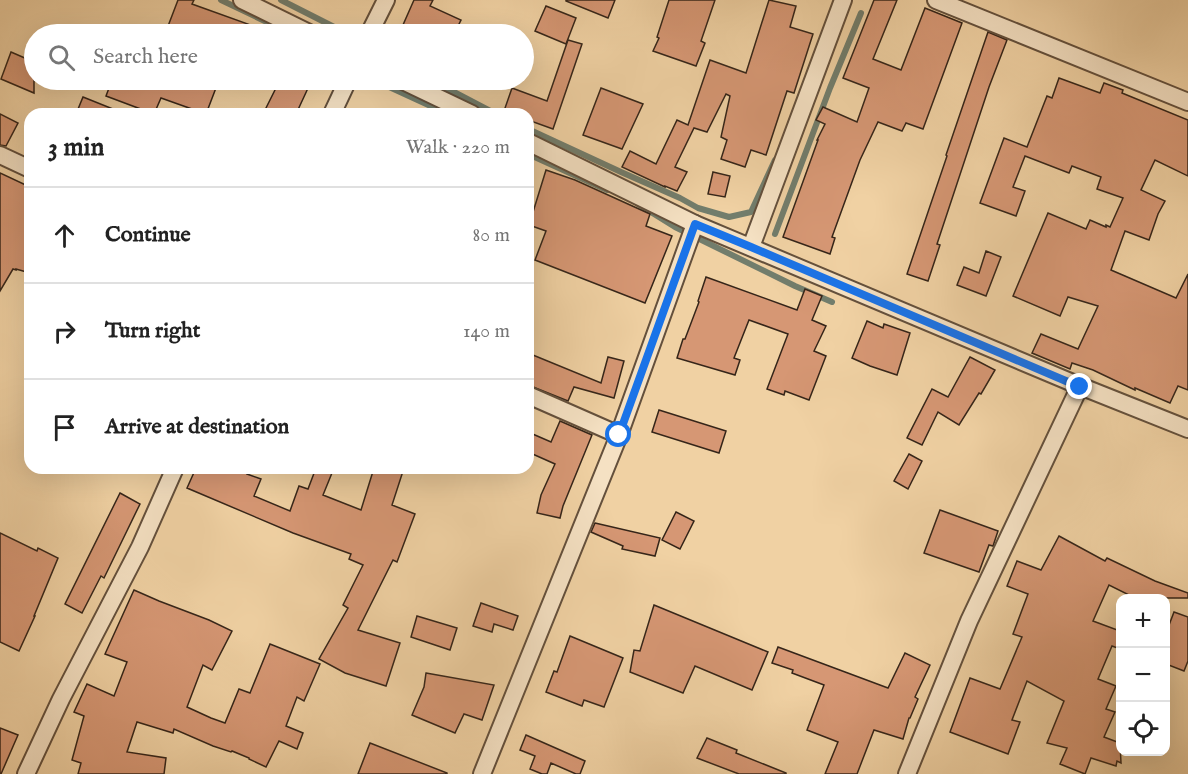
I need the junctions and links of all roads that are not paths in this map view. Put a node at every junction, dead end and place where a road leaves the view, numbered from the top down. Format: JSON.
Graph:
{"nodes":[{"id":1,"x":242,"y":0,"type":"edge"},
{"id":2,"x":386,"y":0,"type":"edge"},
{"id":3,"x":843,"y":0,"type":"edge"},
{"id":4,"x":936,"y":0,"type":"edge"},
{"id":5,"x":291,"y":24,"type":"edge"},
{"id":6,"x":374,"y":24,"type":"edge"},
{"id":7,"x":343,"y":90,"type":"edge"},
{"id":8,"x":422,"y":90,"type":"edge"},
{"id":9,"x":1188,"y":102,"type":"edge"},
{"id":10,"x":335,"y":108,"type":"edge"},
{"id":11,"x":459,"y":108,"type":"edge"},
{"id":12,"x":534,"y":145,"type":"edge"},
{"id":13,"x":0,"y":155,"type":"edge"},
{"id":14,"x":24,"y":166,"type":"edge"},
{"id":15,"x":695,"y":224,"type":"junction"},
{"id":16,"x":751,"y":247,"type":"junction"},
{"id":17,"x":1080,"y":387,"type":"junction"},
{"id":18,"x":534,"y":398,"type":"edge"},
{"id":19,"x":1188,"y":429,"type":"edge"},
{"id":20,"x":619,"y":435,"type":"junction"},
{"id":21,"x":172,"y":474,"type":"edge"},
{"id":22,"x":26,"y":774,"type":"edge"},
{"id":23,"x":482,"y":774,"type":"edge"},
{"id":24,"x":906,"y":774,"type":"edge"}],
"edges":[{"from":1,"to":5,"type":"street"},
{"from":2,"to":6,"type":"street"},
{"from":3,"to":16,"type":"street"},
{"from":4,"to":9,"type":"street"},
{"from":7,"to":10,"type":"street"},
{"from":8,"to":11,"type":"street"},
{"from":12,"to":15,"type":"street"},
{"from":13,"to":14,"type":"street"},
{"from":15,"to":16,"type":"street"},
{"from":15,"to":20,"type":"street"},
{"from":16,"to":17,"type":"street"},
{"from":17,"to":19,"type":"street"},
{"from":17,"to":24,"type":"street"},
{"from":18,"to":20,"type":"street"},
{"from":20,"to":23,"type":"street"},
{"from":21,"to":22,"type":"street"}]}
